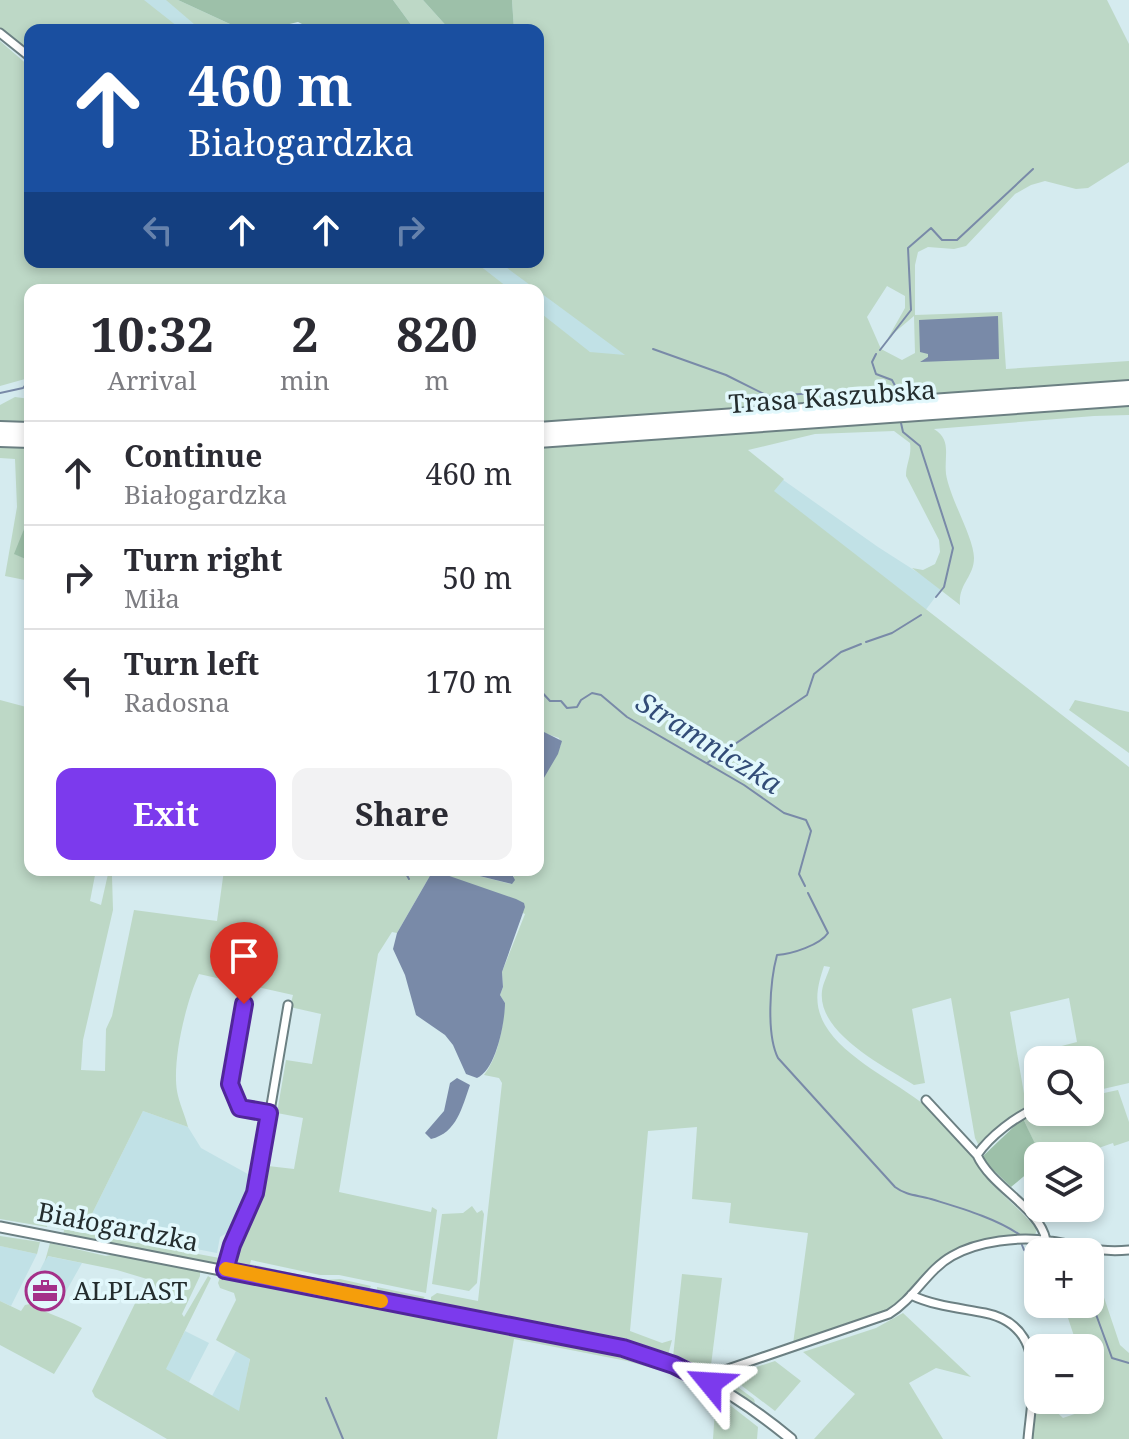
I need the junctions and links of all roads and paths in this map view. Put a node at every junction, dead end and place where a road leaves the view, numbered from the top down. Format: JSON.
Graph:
{"nodes":[{"id":1,"x":0,"y":33,"type":"edge"},
{"id":2,"x":24,"y":52,"type":"edge"},
{"id":3,"x":1129,"y":387,"type":"edge"},
{"id":4,"x":1129,"y":399,"type":"edge"},
{"id":5,"x":0,"y":428,"type":"edge"},
{"id":6,"x":24,"y":429,"type":"edge"},
{"id":7,"x":544,"y":429,"type":"edge"},
{"id":8,"x":0,"y":440,"type":"edge"},
{"id":9,"x":24,"y":441,"type":"edge"},
{"id":10,"x":544,"y":441,"type":"edge"},
{"id":11,"x":245,"y":996,"type":"dead end"},
{"id":12,"x":288,"y":1005,"type":"dead end"},
{"id":13,"x":926,"y":1100,"type":"dead end"},
{"id":14,"x":269,"y":1113,"type":"junction"},
{"id":15,"x":1024,"y":1115,"type":"edge"},
{"id":16,"x":977,"y":1155,"type":"junction"},
{"id":17,"x":0,"y":1227,"type":"edge"},
{"id":18,"x":1046,"y":1238,"type":"edge"},
{"id":19,"x":1024,"y":1241,"type":"edge"},
{"id":20,"x":1129,"y":1250,"type":"edge"},
{"id":21,"x":1104,"y":1251,"type":"edge"},
{"id":22,"x":225,"y":1270,"type":"junction"},
{"id":23,"x":911,"y":1295,"type":"junction"},
{"id":24,"x":705,"y":1380,"type":"junction"},
{"id":25,"x":791,"y":1439,"type":"edge"},
{"id":26,"x":1028,"y":1439,"type":"edge"}],
"edges":[{"from":1,"to":2,"type":"street"},
{"from":3,"to":7,"type":"highway","name":"Trasa Kaszubska"},
{"from":4,"to":10,"type":"highway","name":"Trasa Kaszubska"},
{"from":5,"to":6,"type":"highway"},
{"from":8,"to":9,"type":"highway"},
{"from":11,"to":14,"type":"street"},
{"from":12,"to":14,"type":"street"},
{"from":13,"to":16,"type":"street"},
{"from":14,"to":22,"type":"street"},
{"from":15,"to":16,"type":"street"},
{"from":16,"to":18,"type":"street"},
{"from":17,"to":22,"type":"main road","name":"Białogardzka"},
{"from":19,"to":23,"type":"street"},
{"from":20,"to":21,"type":"street"},
{"from":22,"to":24,"type":"main road","name":"Białogardzka"},
{"from":23,"to":24,"type":"street"},
{"from":23,"to":26,"type":"street"},
{"from":24,"to":25,"type":"main road","name":"Białogardzka"}]}
